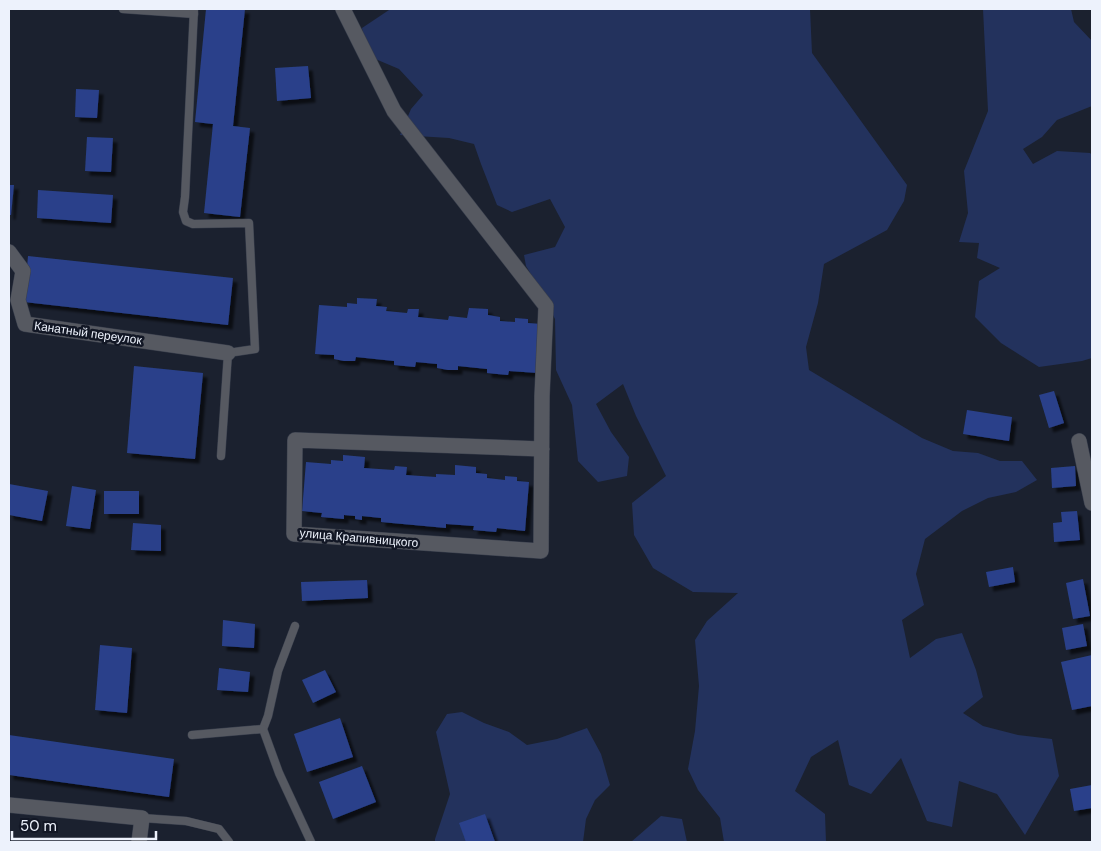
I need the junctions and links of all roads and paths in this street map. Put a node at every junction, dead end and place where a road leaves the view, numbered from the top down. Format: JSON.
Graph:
{"nodes":[{"id":1,"x":123,"y":9,"type":"edge"},
{"id":2,"x":344,"y":9,"type":"edge"},
{"id":3,"x":194,"y":11,"type":"edge"},
{"id":4,"x":9,"y":252,"type":"edge"},
{"id":5,"x":228,"y":353,"type":"junction"},
{"id":6,"x":1079,"y":441,"type":"dead end"},
{"id":7,"x":542,"y":449,"type":"junction"},
{"id":8,"x":221,"y":456,"type":"dead end"},
{"id":9,"x":1092,"y":503,"type":"edge"},
{"id":10,"x":295,"y":626,"type":"dead end"},
{"id":11,"x":264,"y":729,"type":"junction"},
{"id":12,"x":192,"y":736,"type":"dead end"},
{"id":13,"x":9,"y":805,"type":"edge"},
{"id":14,"x":142,"y":818,"type":"junction"},
{"id":15,"x":139,"y":842,"type":"edge"},
{"id":16,"x":229,"y":842,"type":"edge"},
{"id":17,"x":311,"y":842,"type":"edge"}],
"edges":[{"from":1,"to":3,"type":"lane"},
{"from":2,"to":7,"type":"street","name":"улица Крапивницкого"},
{"from":3,"to":5,"type":"lane"},
{"from":4,"to":5,"type":"street","name":"Канатный переулок"},
{"from":5,"to":8,"type":"lane"},
{"from":6,"to":9,"type":"street"},
{"from":7,"to":7,"type":"street","name":"улица Крапивницкого"},
{"from":10,"to":11,"type":"lane"},
{"from":11,"to":12,"type":"lane"},
{"from":11,"to":17,"type":"lane"},
{"from":13,"to":14,"type":"street"},
{"from":14,"to":15,"type":"street"},
{"from":14,"to":16,"type":"lane"}]}
